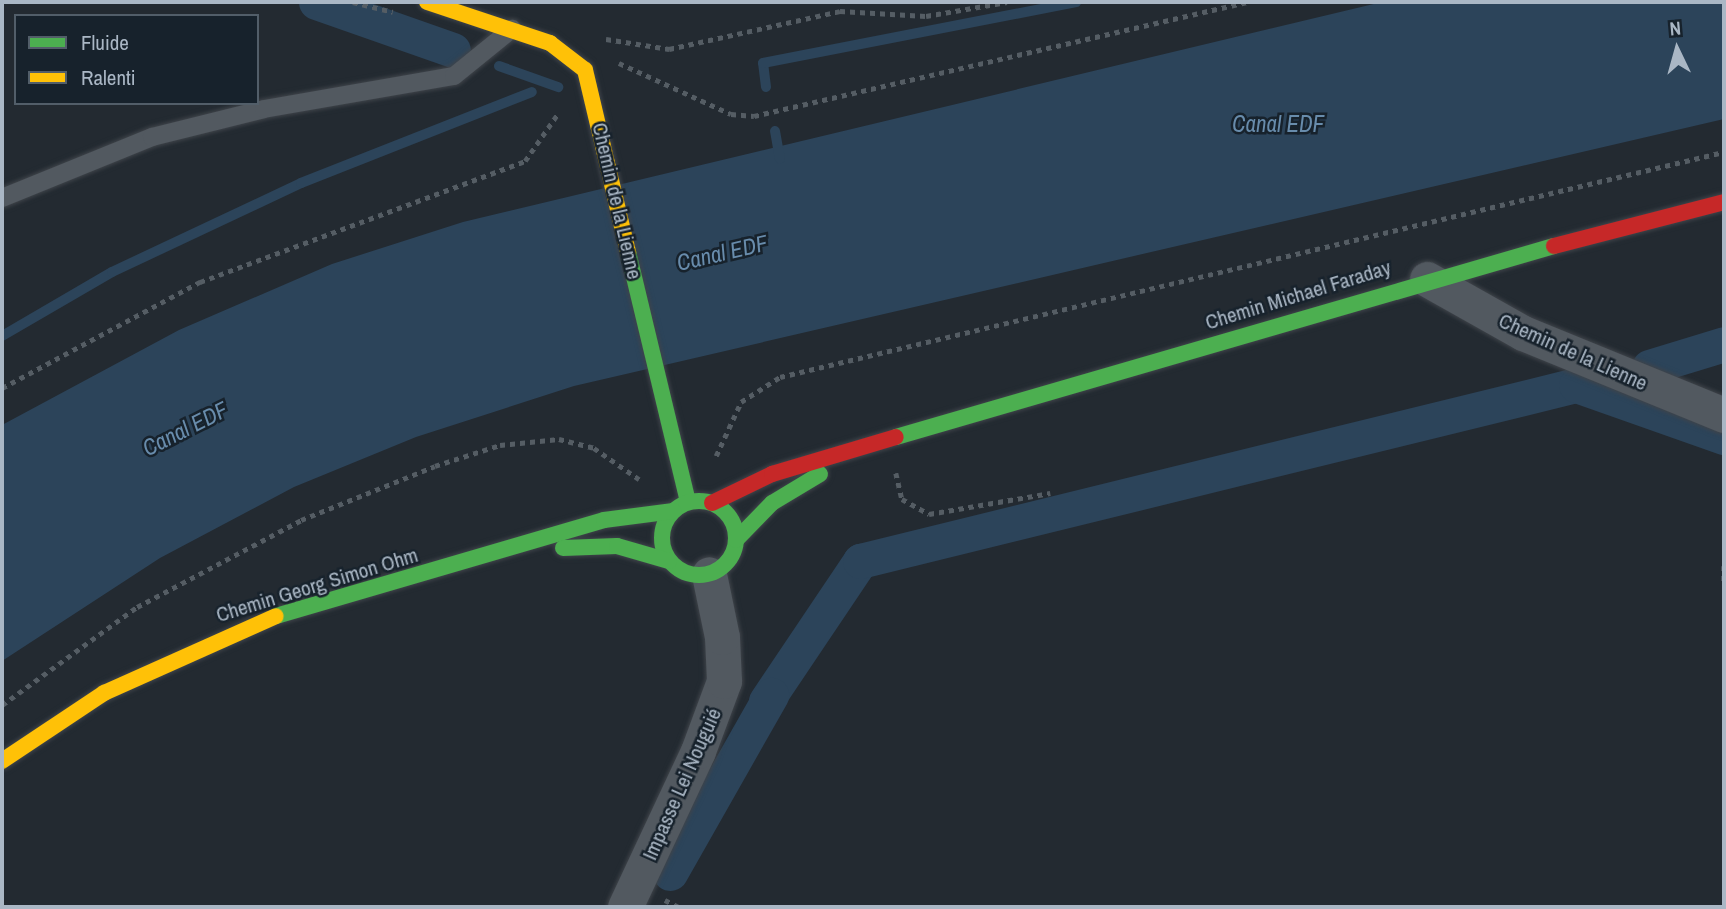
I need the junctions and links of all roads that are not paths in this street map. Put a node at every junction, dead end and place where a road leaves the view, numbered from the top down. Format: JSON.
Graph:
{"nodes":[{"id":1,"x":427,"y":2,"type":"edge"},
{"id":2,"x":512,"y":29,"type":"junction"},
{"id":3,"x":2,"y":198,"type":"edge"},
{"id":4,"x":1724,"y":202,"type":"edge"},
{"id":5,"x":1427,"y":278,"type":"junction"},
{"id":6,"x":1724,"y":415,"type":"edge"},
{"id":7,"x":888,"y":442,"type":"junction"},
{"id":8,"x":700,"y":502,"type":"junction"},
{"id":9,"x":673,"y":511,"type":"junction"},
{"id":10,"x":736,"y":540,"type":"junction"},
{"id":11,"x":467,"y":561,"type":"junction"},
{"id":12,"x":669,"y":561,"type":"junction"},
{"id":13,"x":709,"y":574,"type":"junction"},
{"id":14,"x":2,"y":761,"type":"edge"},
{"id":15,"x":625,"y":907,"type":"edge"}],
"edges":[{"from":1,"to":2,"type":"main road"},
{"from":2,"to":3,"type":"lane"},
{"from":2,"to":8,"type":"main road","name":"Chemin de la Lienne"},
{"from":4,"to":5,"type":"main road","name":"Chemin Michael Faraday"},
{"from":5,"to":6,"type":"street","name":"Chemin de la Lienne"},
{"from":5,"to":7,"type":"main road","name":"Chemin Michael Faraday"},
{"from":7,"to":8,"type":"main road","name":"Chemin Michael Faraday"},
{"from":7,"to":10,"type":"main road","name":"Chemin Michael Faraday"},
{"from":8,"to":9,"type":"main road"},
{"from":8,"to":10,"type":"main road"},
{"from":9,"to":11,"type":"main road","name":"Chemin Georg Simon Ohm"},
{"from":9,"to":12,"type":"main road"},
{"from":10,"to":13,"type":"main road"},
{"from":11,"to":12,"type":"main road","name":"Chemin Georg Simon Ohm"},
{"from":11,"to":14,"type":"main road","name":"Chemin Georg Simon Ohm"},
{"from":12,"to":13,"type":"main road"},
{"from":13,"to":15,"type":"street","name":"Impasse Lei Nouguié"}]}
